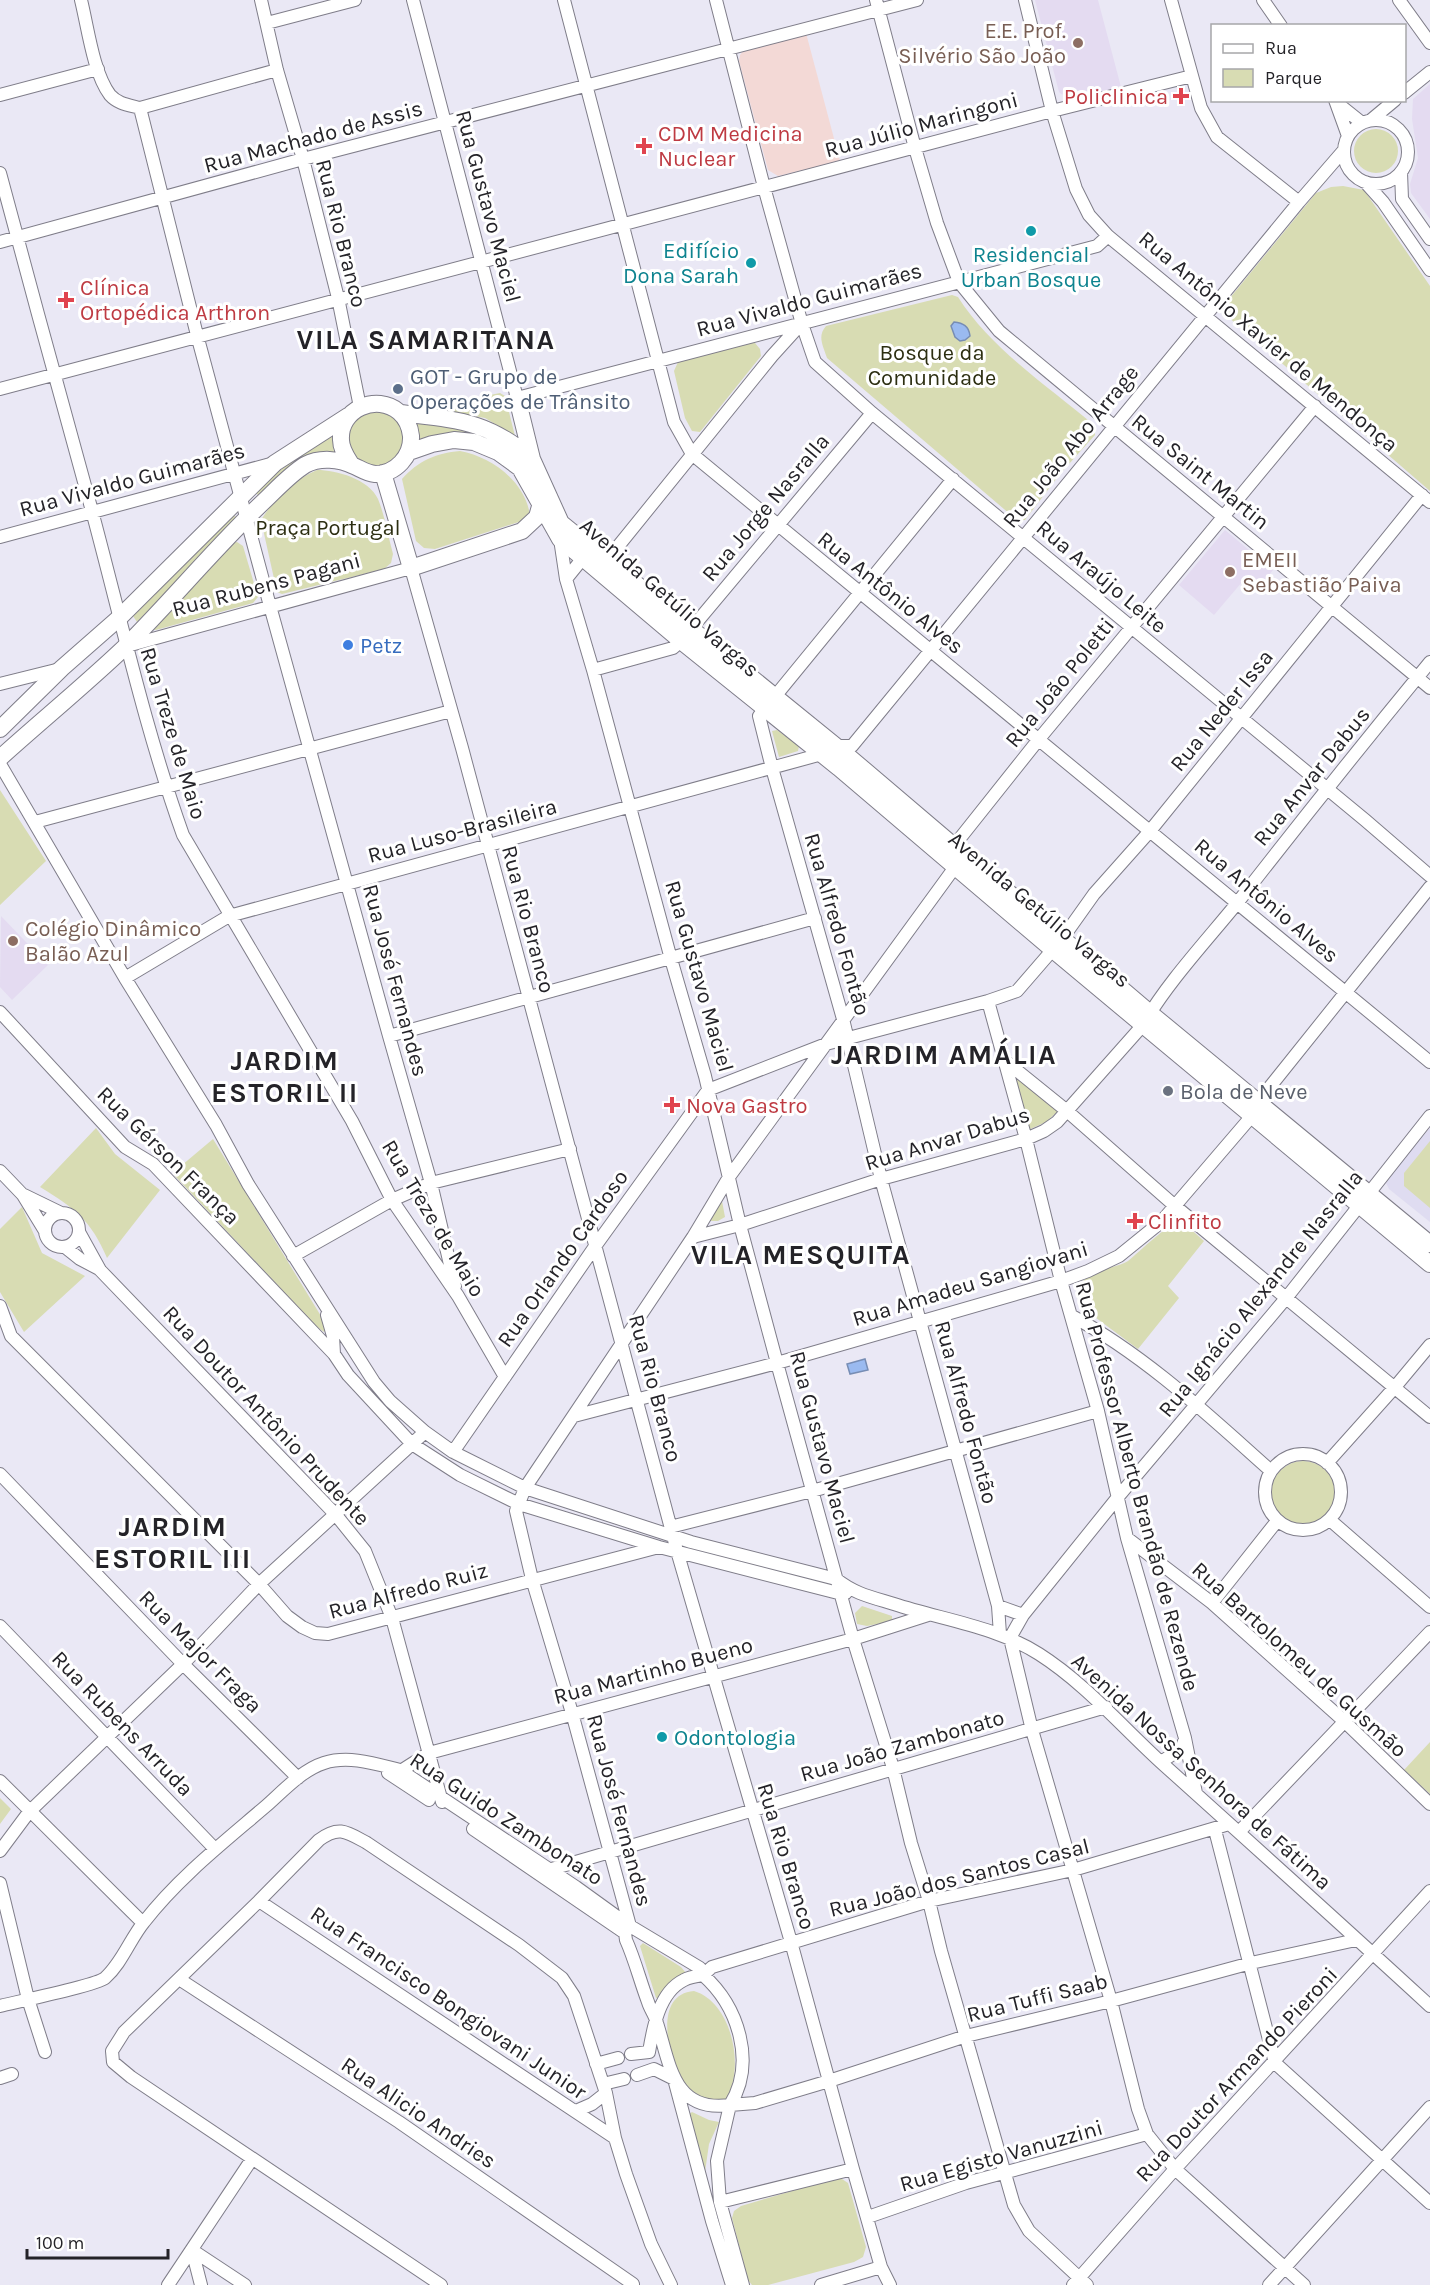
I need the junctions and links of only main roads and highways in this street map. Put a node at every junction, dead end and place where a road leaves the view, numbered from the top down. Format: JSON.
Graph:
{"nodes":[{"id":1,"x":517,"y":398,"type":"road end"},
{"id":2,"x":354,"y":412,"type":"junction"},
{"id":3,"x":400,"y":413,"type":"junction"},
{"id":4,"x":409,"y":452,"type":"junction"},
{"id":5,"x":532,"y":459,"type":"junction"},
{"id":6,"x":351,"y":464,"type":"junction"},
{"id":7,"x":382,"y":473,"type":"junction"},
{"id":8,"x":541,"y":503,"type":"junction"},
{"id":9,"x":561,"y":531,"type":"junction"},
{"id":10,"x":686,"y":635,"type":"junction"},
{"id":11,"x":0,"y":732,"type":"edge"},
{"id":12,"x":839,"y":754,"type":"junction"},
{"id":13,"x":3,"y":760,"type":"edge"},
{"id":14,"x":1057,"y":944,"type":"junction"},
{"id":15,"x":1364,"y":1201,"type":"junction"},
{"id":16,"x":1430,"y":1244,"type":"edge"},
{"id":17,"x":1430,"y":1264,"type":"edge"}],
"edges":[{"from":1,"to":5,"type":"main road","name":"Rua Gustavo Maciel"},
{"from":2,"to":3,"type":"main road"},
{"from":2,"to":6,"type":"main road"},
{"from":2,"to":11,"type":"main road"},
{"from":3,"to":4,"type":"main road"},
{"from":3,"to":5,"type":"main road"},
{"from":4,"to":7,"type":"main road"},
{"from":4,"to":8,"type":"main road"},
{"from":5,"to":9,"type":"main road","name":"Rua Gustavo Maciel"},
{"from":6,"to":7,"type":"main road"},
{"from":6,"to":13,"type":"main road"},
{"from":7,"to":8,"type":"main road","name":"Rua Rubens Pagani"},
{"from":8,"to":9,"type":"main road"},
{"from":9,"to":10,"type":"main road","name":"Avenida Getúlio Vargas"},
{"from":9,"to":10,"type":"main road","name":"Avenida Getúlio Vargas"},
{"from":10,"to":12,"type":"main road","name":"Avenida Getúlio Vargas"},
{"from":11,"to":13,"type":"main road"},
{"from":12,"to":14,"type":"main road","name":"Avenida Getúlio Vargas"},
{"from":12,"to":14,"type":"main road","name":"Avenida Getúlio Vargas"},
{"from":14,"to":15,"type":"main road","name":"Avenida Getúlio Vargas"},
{"from":15,"to":16,"type":"main road","name":"Avenida Getúlio Vargas"},
{"from":15,"to":17,"type":"main road","name":"Avenida Getúlio Vargas"}]}
